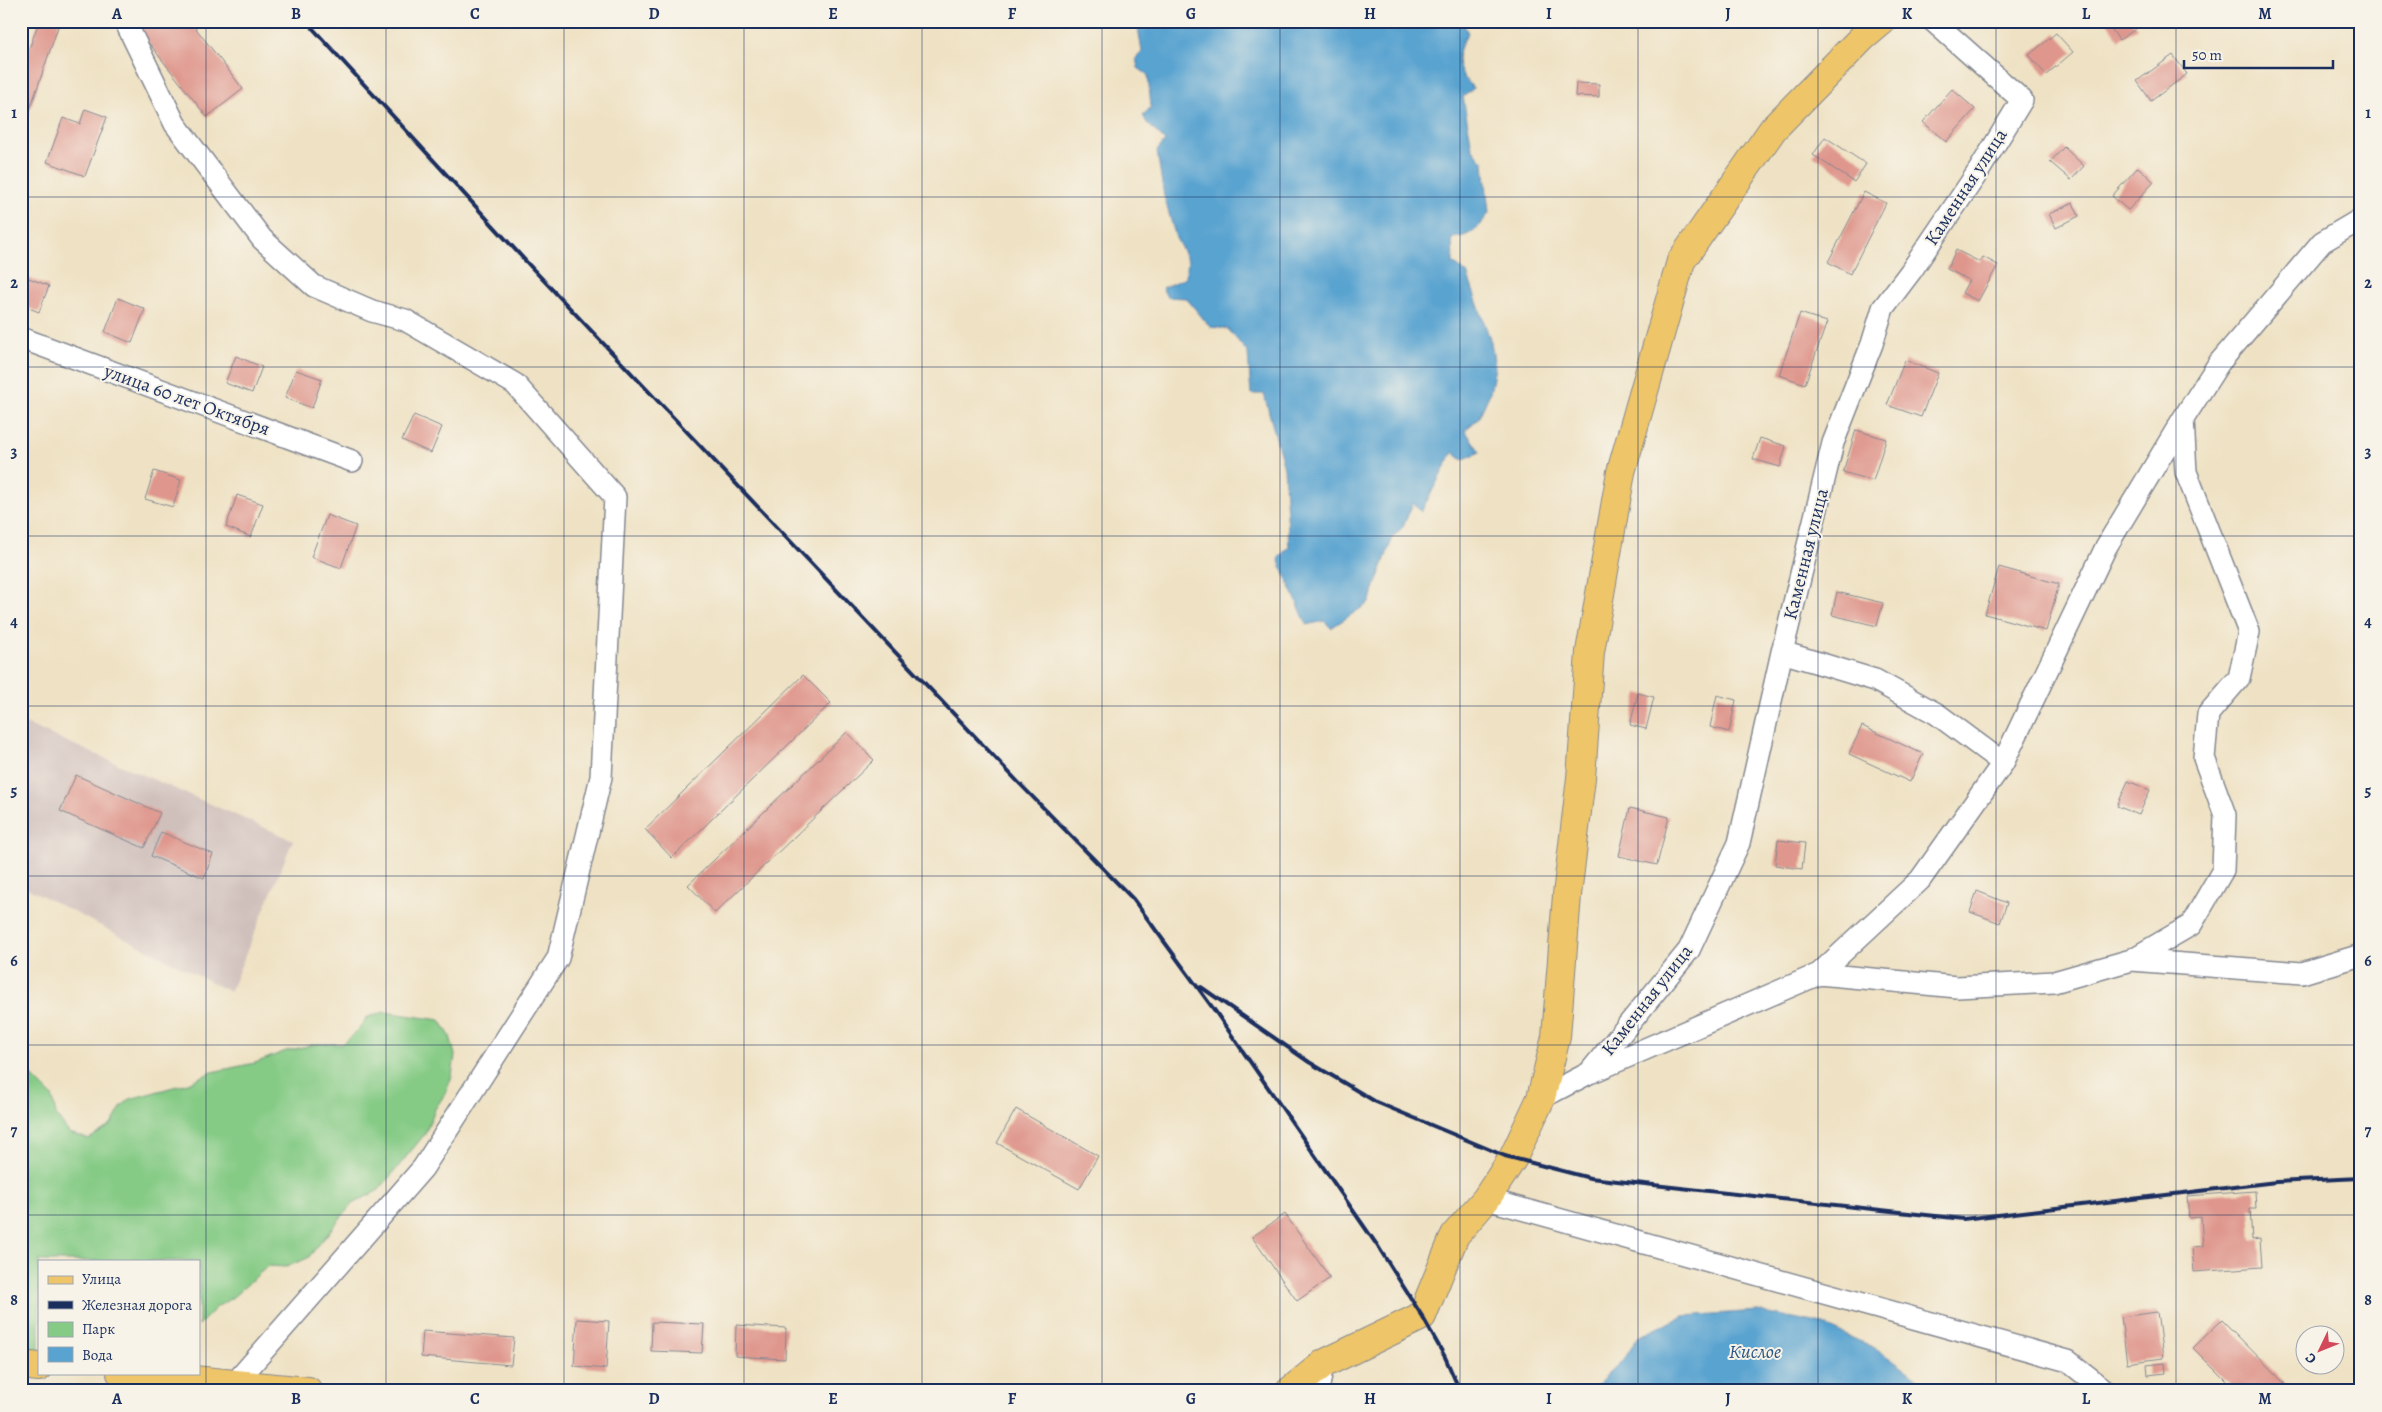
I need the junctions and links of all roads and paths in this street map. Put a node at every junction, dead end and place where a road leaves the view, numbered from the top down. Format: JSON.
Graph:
{"nodes":[{"id":1,"x":125,"y":21,"type":"edge"},
{"id":2,"x":1882,"y":21,"type":"edge"},
{"id":3,"x":1933,"y":21,"type":"edge"},
{"id":4,"x":2361,"y":219,"type":"edge"},
{"id":5,"x":21,"y":338,"type":"edge"},
{"id":6,"x":2183,"y":419,"type":"junction"},
{"id":7,"x":352,"y":461,"type":"dead end"},
{"id":8,"x":1782,"y":652,"type":"junction"},
{"id":9,"x":2003,"y":763,"type":"junction"},
{"id":10,"x":2361,"y":955,"type":"edge"},
{"id":11,"x":2131,"y":960,"type":"junction"},
{"id":12,"x":1819,"y":974,"type":"junction"},
{"id":13,"x":1589,"y":1073,"type":"junction"},
{"id":14,"x":1541,"y":1098,"type":"junction"},
{"id":15,"x":1486,"y":1199,"type":"junction"},
{"id":16,"x":1323,"y":1364,"type":"junction"},
{"id":17,"x":21,"y":1365,"type":"edge"},
{"id":18,"x":38,"y":1367,"type":"edge"},
{"id":19,"x":134,"y":1374,"type":"edge"},
{"id":20,"x":236,"y":1382,"type":"junction"},
{"id":21,"x":308,"y":1391,"type":"edge"},
{"id":22,"x":1290,"y":1391,"type":"edge"},
{"id":23,"x":1318,"y":1391,"type":"edge"},
{"id":24,"x":2106,"y":1391,"type":"edge"}],
"edges":[{"from":1,"to":20,"type":"street"},
{"from":2,"to":14,"type":"main road"},
{"from":3,"to":8,"type":"street","name":"Каменная улица"},
{"from":4,"to":6,"type":"street"},
{"from":5,"to":7,"type":"street","name":"улица 60 лет Октября"},
{"from":6,"to":9,"type":"street"},
{"from":6,"to":11,"type":"street"},
{"from":8,"to":9,"type":"street"},
{"from":8,"to":13,"type":"street","name":"Каменная улица"},
{"from":9,"to":12,"type":"street"},
{"from":10,"to":11,"type":"street"},
{"from":11,"to":12,"type":"street"},
{"from":12,"to":13,"type":"street"},
{"from":13,"to":14,"type":"street","name":"Каменная улица"},
{"from":14,"to":15,"type":"main road"},
{"from":15,"to":16,"type":"main road"},
{"from":15,"to":24,"type":"street"},
{"from":16,"to":22,"type":"main road"},
{"from":16,"to":23,"type":"street"},
{"from":17,"to":18,"type":"main road"},
{"from":19,"to":20,"type":"main road"},
{"from":20,"to":21,"type":"main road"}]}
